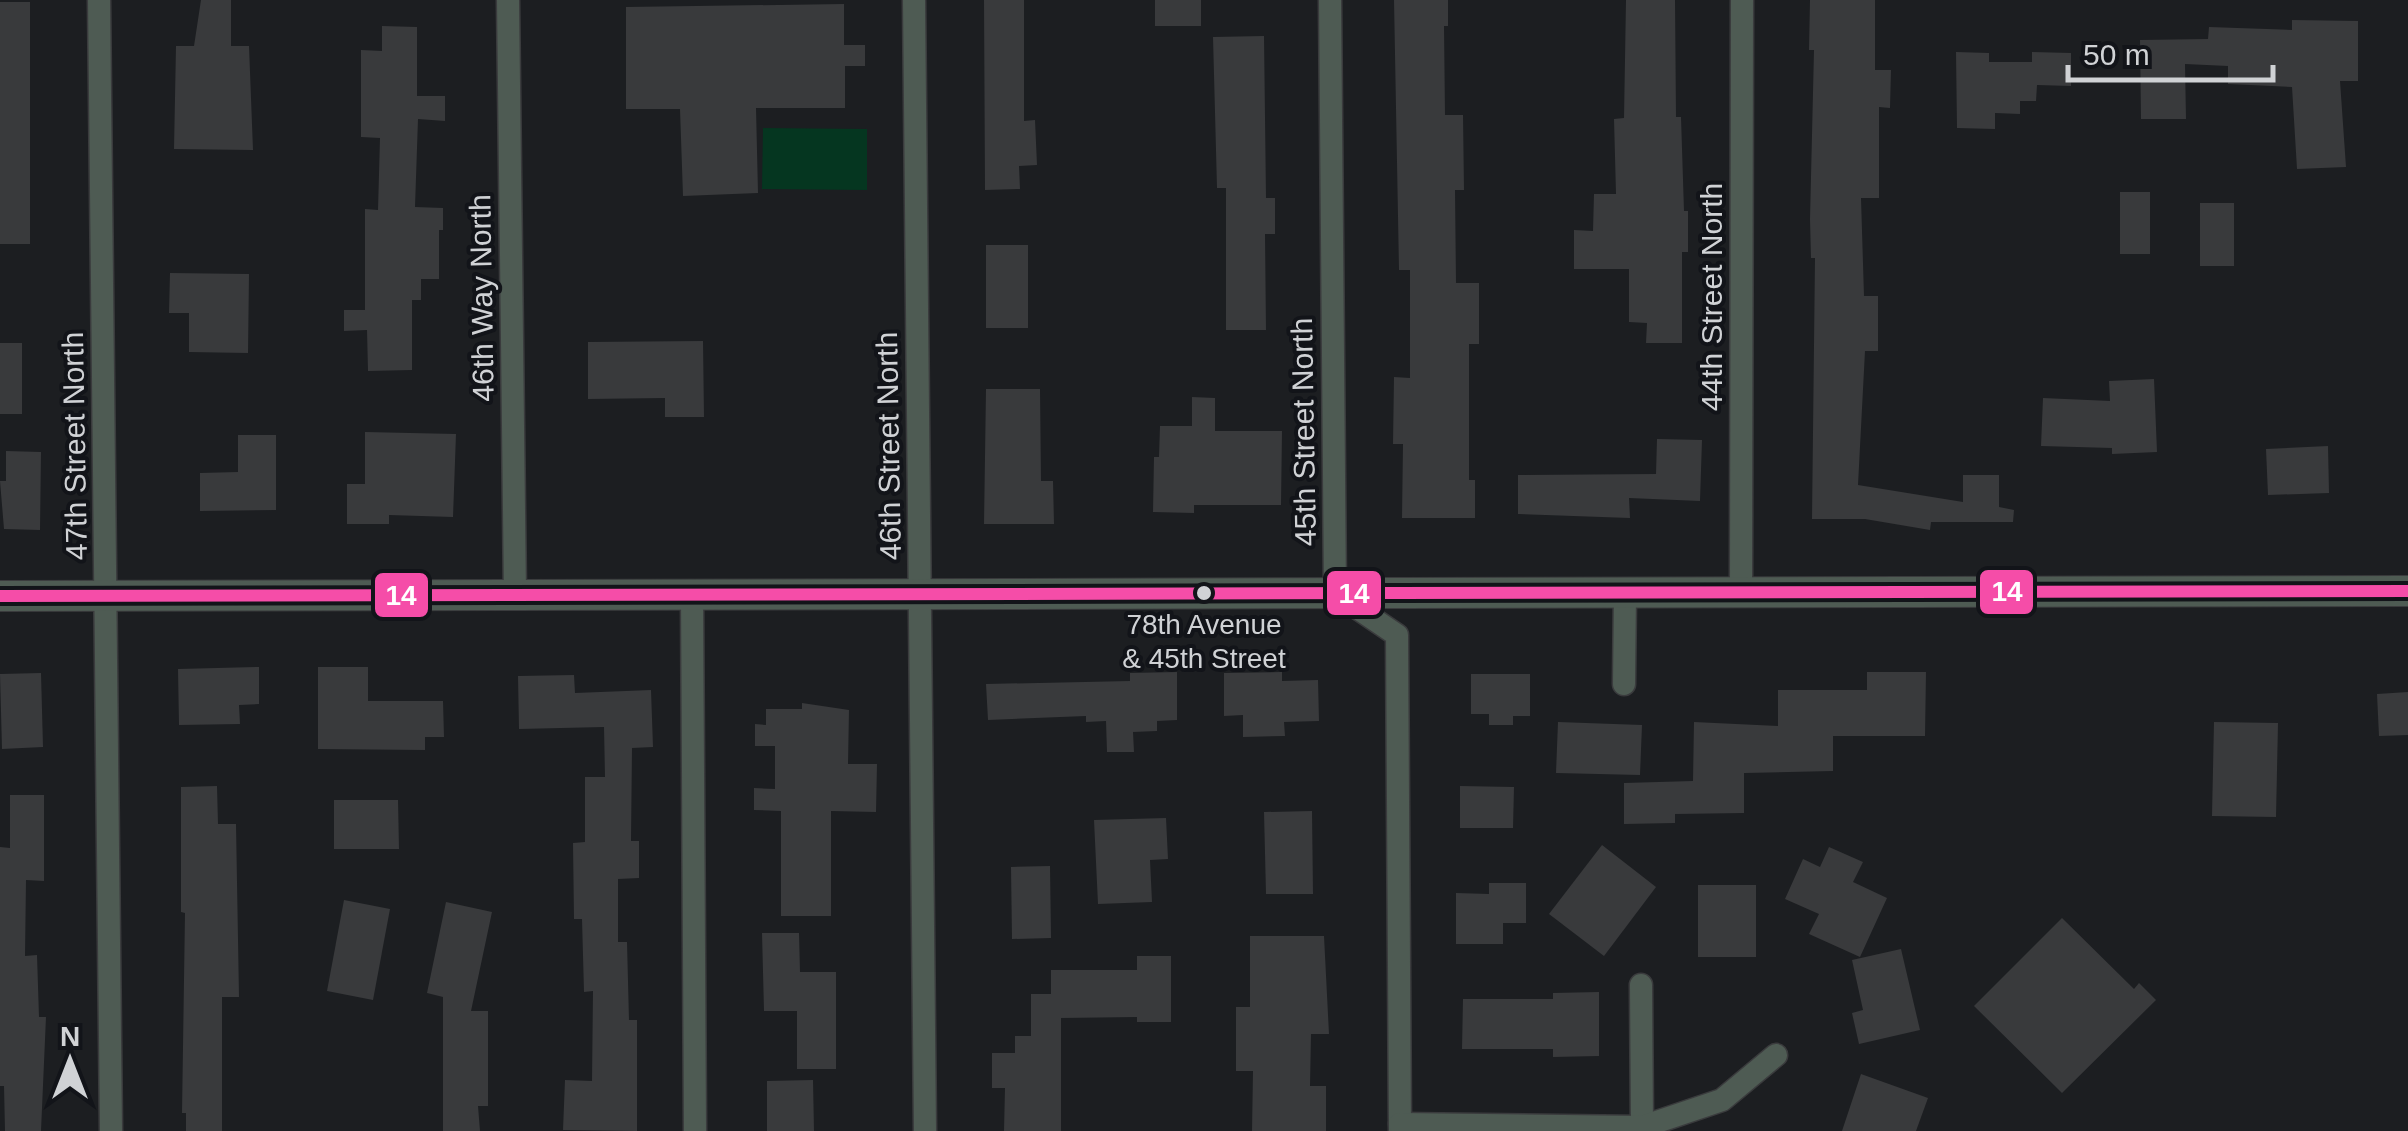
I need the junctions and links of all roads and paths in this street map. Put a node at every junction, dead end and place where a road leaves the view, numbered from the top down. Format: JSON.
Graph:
{"nodes":[{"id":1,"x":99,"y":0,"type":"edge"},
{"id":2,"x":508,"y":0,"type":"edge"},
{"id":3,"x":914,"y":0,"type":"edge"},
{"id":4,"x":1330,"y":0,"type":"edge"},
{"id":5,"x":1742,"y":0,"type":"edge"},
{"id":6,"x":2408,"y":591,"type":"edge"},
{"id":7,"x":920,"y":592,"type":"junction"},
{"id":8,"x":692,"y":593,"type":"junction"},
{"id":9,"x":1335,"y":593,"type":"junction"},
{"id":10,"x":1625,"y":593,"type":"junction"},
{"id":11,"x":1741,"y":594,"type":"junction"},
{"id":12,"x":0,"y":596,"type":"edge"},
{"id":13,"x":107,"y":596,"type":"junction"},
{"id":14,"x":515,"y":596,"type":"junction"},
{"id":15,"x":1624,"y":684,"type":"dead end"},
{"id":16,"x":1640,"y":985,"type":"dead end"},
{"id":17,"x":1776,"y":1055,"type":"dead end"},
{"id":18,"x":1642,"y":1127,"type":"junction"},
{"id":19,"x":1400,"y":1128,"type":"edge"},
{"id":20,"x":111,"y":1131,"type":"edge"},
{"id":21,"x":696,"y":1131,"type":"edge"},
{"id":22,"x":925,"y":1131,"type":"edge"}],
"edges":[{"from":1,"to":13,"type":"street","name":"47th Street North"},
{"from":2,"to":14,"type":"street","name":"46th Way North"},
{"from":3,"to":7,"type":"street","name":"46th Street North"},
{"from":4,"to":9,"type":"street","name":"45th Street North"},
{"from":5,"to":11,"type":"street","name":"44th Street North"},
{"from":6,"to":11,"type":"street"},
{"from":7,"to":8,"type":"street"},
{"from":7,"to":9,"type":"street"},
{"from":7,"to":22,"type":"street","name":"46th Street North"},
{"from":8,"to":14,"type":"street"},
{"from":8,"to":21,"type":"street"},
{"from":9,"to":10,"type":"street"},
{"from":9,"to":19,"type":"street"},
{"from":10,"to":11,"type":"street"},
{"from":10,"to":15,"type":"street"},
{"from":12,"to":13,"type":"street"},
{"from":13,"to":14,"type":"street"},
{"from":13,"to":20,"type":"street","name":"47th Street North"},
{"from":16,"to":18,"type":"street"},
{"from":17,"to":18,"type":"street"},
{"from":18,"to":19,"type":"street"}]}
